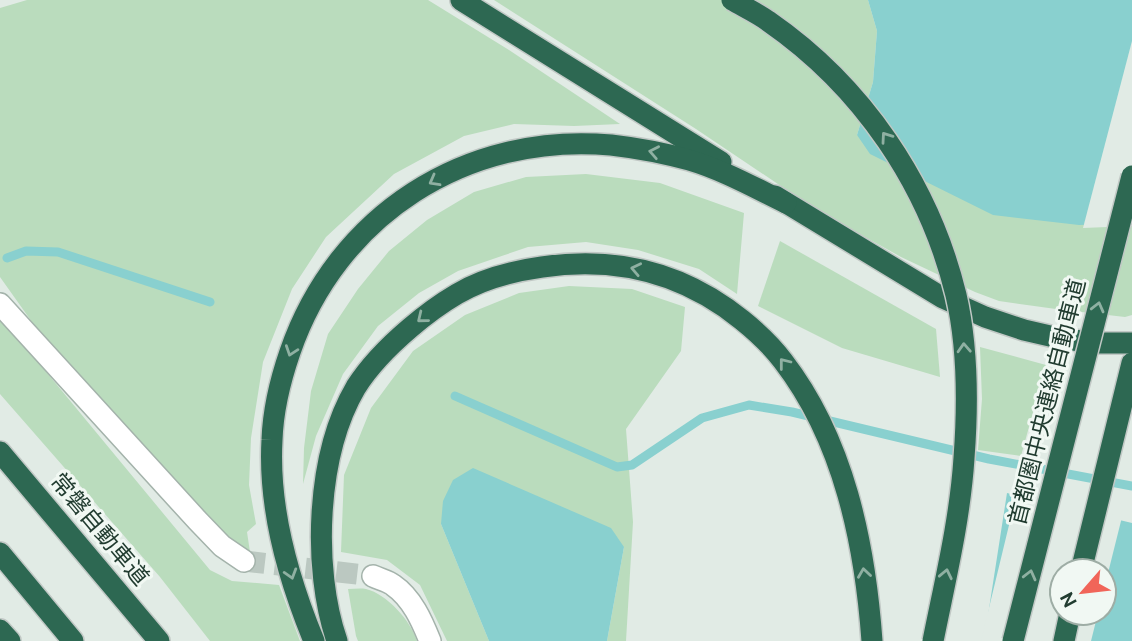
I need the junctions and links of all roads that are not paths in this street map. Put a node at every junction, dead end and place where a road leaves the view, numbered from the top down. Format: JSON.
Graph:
{"nodes":[{"id":1,"x":461,"y":0,"type":"edge"},
{"id":2,"x":732,"y":0,"type":"edge"},
{"id":3,"x":1132,"y":176,"type":"edge"},
{"id":4,"x":786,"y":202,"type":"junction"},
{"id":5,"x":0,"y":304,"type":"edge"},
{"id":6,"x":1132,"y":343,"type":"edge"},
{"id":7,"x":1132,"y":363,"type":"edge"},
{"id":8,"x":0,"y":452,"type":"edge"},
{"id":9,"x":0,"y":553,"type":"edge"},
{"id":10,"x":1084,"y":557,"type":"edge"},
{"id":11,"x":244,"y":561,"type":"tunnel mouth"},
{"id":12,"x":373,"y":576,"type":"tunnel mouth"},
{"id":13,"x":0,"y":629,"type":"edge"},
{"id":14,"x":10,"y":641,"type":"edge"},
{"id":15,"x":73,"y":641,"type":"edge"},
{"id":16,"x":159,"y":641,"type":"edge"},
{"id":17,"x":314,"y":641,"type":"edge"},
{"id":18,"x":337,"y":641,"type":"edge"},
{"id":19,"x":430,"y":641,"type":"edge"},
{"id":20,"x":872,"y":641,"type":"edge"},
{"id":21,"x":933,"y":641,"type":"edge"},
{"id":22,"x":1013,"y":641,"type":"edge"}],
"edges":[{"from":1,"to":4,"type":"highway"},
{"from":21,"to":2,"type":"highway","one_way":true,"bridge":true},
{"from":22,"to":3,"type":"highway","name":"首都圏中央連絡自動車道","one_way":true,"bridge":true},
{"from":4,"to":6,"type":"highway"},
{"from":4,"to":17,"type":"highway","one_way":true},
{"from":5,"to":11,"type":"street"},
{"from":7,"to":10,"type":"highway"},
{"from":8,"to":16,"type":"highway","name":"常磐自動車道"},
{"from":9,"to":15,"type":"highway"},
{"from":12,"to":19,"type":"street"},
{"from":13,"to":14,"type":"highway"},
{"from":20,"to":18,"type":"highway","one_way":true}]}
